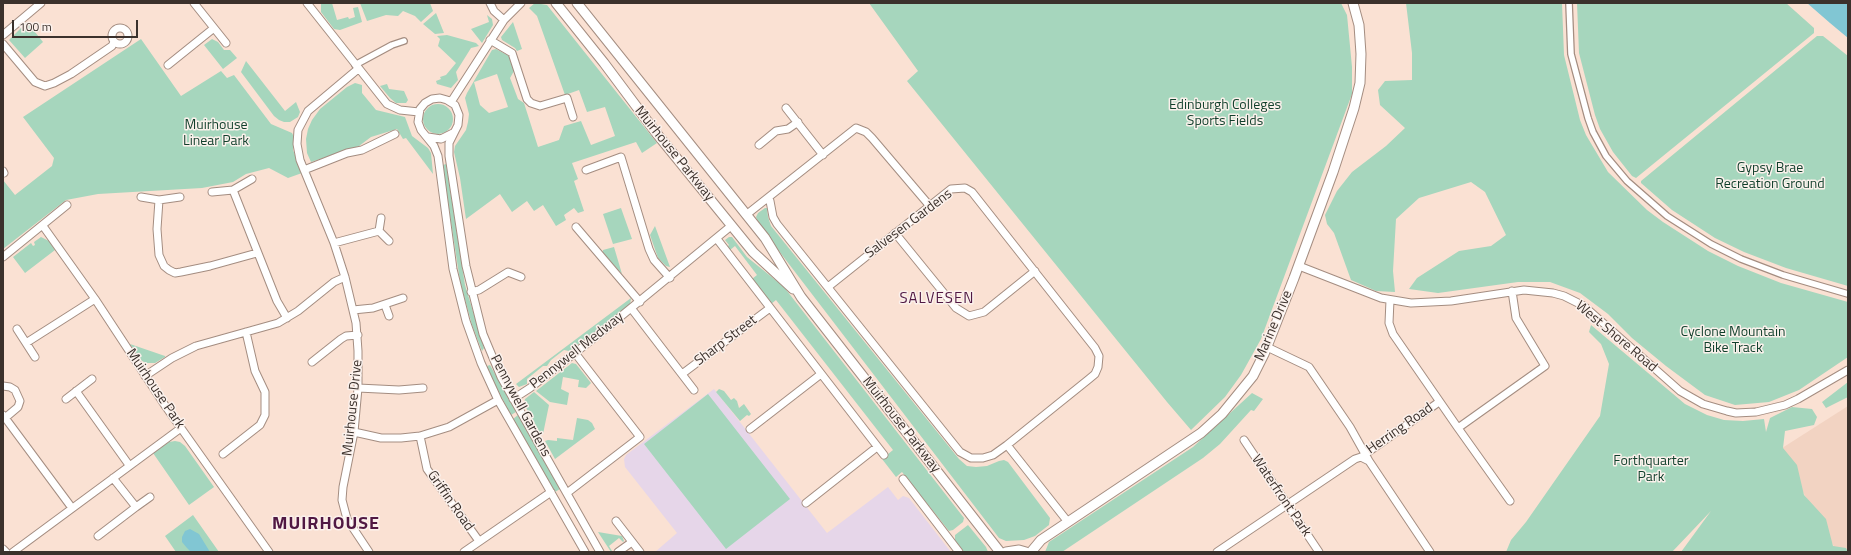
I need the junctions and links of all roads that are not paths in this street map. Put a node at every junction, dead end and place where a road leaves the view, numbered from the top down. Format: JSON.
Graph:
{"nodes":[{"id":1,"x":40,"y":3,"type":"edge"},
{"id":2,"x":194,"y":3,"type":"edge"},
{"id":3,"x":308,"y":3,"type":"edge"},
{"id":4,"x":490,"y":3,"type":"edge"},
{"id":5,"x":521,"y":3,"type":"edge"},
{"id":6,"x":556,"y":3,"type":"edge"},
{"id":7,"x":577,"y":3,"type":"edge"},
{"id":8,"x":1353,"y":3,"type":"edge"},
{"id":9,"x":1569,"y":3,"type":"edge"},
{"id":10,"x":504,"y":20,"type":"junction"},
{"id":11,"x":214,"y":28,"type":"junction"},
{"id":12,"x":3,"y":35,"type":"edge"},
{"id":13,"x":490,"y":40,"type":"junction"},
{"id":14,"x":404,"y":41,"type":"dead end"},
{"id":15,"x":114,"y":42,"type":"dead end"},
{"id":16,"x":226,"y":43,"type":"dead end"},
{"id":17,"x":3,"y":44,"type":"edge"},
{"id":18,"x":168,"y":66,"type":"dead end"},
{"id":19,"x":356,"y":67,"type":"junction"},
{"id":20,"x":451,"y":102,"type":"junction"},
{"id":21,"x":786,"y":108,"type":"dead end"},
{"id":22,"x":419,"y":112,"type":"junction"},
{"id":23,"x":574,"y":117,"type":"dead end"},
{"id":24,"x":798,"y":122,"type":"junction"},
{"id":25,"x":454,"y":133,"type":"junction"},
{"id":26,"x":395,"y":134,"type":"dead end"},
{"id":27,"x":428,"y":137,"type":"junction"},
{"id":28,"x":759,"y":145,"type":"dead end"},
{"id":29,"x":823,"y":155,"type":"junction"},
{"id":30,"x":304,"y":170,"type":"junction"},
{"id":31,"x":586,"y":170,"type":"dead end"},
{"id":32,"x":252,"y":179,"type":"dead end"},
{"id":33,"x":233,"y":190,"type":"junction"},
{"id":34,"x":212,"y":192,"type":"dead end"},
{"id":35,"x":141,"y":197,"type":"dead end"},
{"id":36,"x":180,"y":197,"type":"dead end"},
{"id":37,"x":768,"y":198,"type":"junction"},
{"id":38,"x":159,"y":200,"type":"junction"},
{"id":39,"x":929,"y":205,"type":"junction"},
{"id":40,"x":67,"y":206,"type":"dead end"},
{"id":41,"x":746,"y":215,"type":"junction"},
{"id":42,"x":382,"y":218,"type":"dead end"},
{"id":43,"x":43,"y":226,"type":"junction"},
{"id":44,"x":732,"y":226,"type":"junction"},
{"id":45,"x":576,"y":227,"type":"dead end"},
{"id":46,"x":379,"y":231,"type":"junction"},
{"id":47,"x":895,"y":233,"type":"junction"},
{"id":48,"x":716,"y":239,"type":"junction"},
{"id":49,"x":389,"y":241,"type":"dead end"},
{"id":50,"x":334,"y":243,"type":"junction"},
{"id":51,"x":257,"y":252,"type":"junction"},
{"id":52,"x":3,"y":257,"type":"edge"},
{"id":53,"x":1299,"y":266,"type":"junction"},
{"id":54,"x":1035,"y":271,"type":"junction"},
{"id":55,"x":345,"y":277,"type":"junction"},
{"id":56,"x":521,"y":277,"type":"dead end"},
{"id":57,"x":670,"y":278,"type":"junction"},
{"id":58,"x":828,"y":286,"type":"junction"},
{"id":59,"x":1512,"y":291,"type":"junction"},
{"id":60,"x":471,"y":292,"type":"junction"},
{"id":61,"x":1848,"y":294,"type":"edge"},
{"id":62,"x":801,"y":297,"type":"junction"},
{"id":63,"x":403,"y":298,"type":"dead end"},
{"id":64,"x":95,"y":299,"type":"junction"},
{"id":65,"x":1390,"y":300,"type":"junction"},
{"id":66,"x":640,"y":302,"type":"junction"},
{"id":67,"x":385,"y":305,"type":"junction"},
{"id":68,"x":632,"y":308,"type":"junction"},
{"id":69,"x":770,"y":308,"type":"junction"},
{"id":70,"x":353,"y":310,"type":"junction"},
{"id":71,"x":389,"y":316,"type":"dead end"},
{"id":72,"x":287,"y":318,"type":"junction"},
{"id":73,"x":17,"y":329,"type":"dead end"},
{"id":74,"x":246,"y":332,"type":"junction"},
{"id":75,"x":358,"y":335,"type":"junction"},
{"id":76,"x":26,"y":343,"type":"junction"},
{"id":77,"x":1267,"y":347,"type":"junction"},
{"id":78,"x":575,"y":354,"type":"junction"},
{"id":79,"x":35,"y":357,"type":"dead end"},
{"id":80,"x":492,"y":358,"type":"junction"},
{"id":81,"x":312,"y":362,"type":"dead end"},
{"id":82,"x":481,"y":363,"type":"junction"},
{"id":83,"x":1848,"y":370,"type":"edge"},
{"id":84,"x":682,"y":374,"type":"junction"},
{"id":85,"x":821,"y":374,"type":"junction"},
{"id":86,"x":145,"y":376,"type":"junction"},
{"id":87,"x":92,"y":379,"type":"dead end"},
{"id":88,"x":3,"y":386,"type":"edge"},
{"id":89,"x":358,"y":388,"type":"junction"},
{"id":90,"x":423,"y":388,"type":"dead end"},
{"id":91,"x":694,"y":390,"type":"dead end"},
{"id":92,"x":76,"y":391,"type":"junction"},
{"id":93,"x":66,"y":399,"type":"dead end"},
{"id":94,"x":513,"y":399,"type":"junction"},
{"id":95,"x":498,"y":400,"type":"junction"},
{"id":96,"x":1439,"y":402,"type":"junction"},
{"id":97,"x":4,"y":416,"type":"edge"},
{"id":98,"x":181,"y":428,"type":"junction"},
{"id":99,"x":1458,"y":428,"type":"junction"},
{"id":100,"x":750,"y":429,"type":"dead end"},
{"id":101,"x":354,"y":432,"type":"junction"},
{"id":102,"x":420,"y":436,"type":"junction"},
{"id":103,"x":1244,"y":440,"type":"dead end"},
{"id":104,"x":1007,"y":444,"type":"junction"},
{"id":105,"x":877,"y":447,"type":"junction"},
{"id":106,"x":223,"y":454,"type":"dead end"},
{"id":107,"x":884,"y":455,"type":"dead end"},
{"id":108,"x":1365,"y":457,"type":"junction"},
{"id":109,"x":129,"y":465,"type":"junction"},
{"id":110,"x":113,"y":478,"type":"junction"},
{"id":111,"x":903,"y":479,"type":"dead end"},
{"id":112,"x":552,"y":492,"type":"junction"},
{"id":113,"x":567,"y":493,"type":"junction"},
{"id":114,"x":150,"y":497,"type":"dead end"},
{"id":115,"x":1510,"y":501,"type":"dead end"},
{"id":116,"x":806,"y":503,"type":"dead end"},
{"id":117,"x":1287,"y":505,"type":"junction"},
{"id":118,"x":136,"y":507,"type":"junction"},
{"id":119,"x":72,"y":508,"type":"junction"},
{"id":120,"x":578,"y":513,"type":"junction"},
{"id":121,"x":567,"y":520,"type":"junction"},
{"id":122,"x":616,"y":521,"type":"dead end"},
{"id":123,"x":1068,"y":522,"type":"junction"},
{"id":124,"x":98,"y":536,"type":"dead end"},
{"id":125,"x":479,"y":541,"type":"junction"},
{"id":126,"x":632,"y":542,"type":"junction"},
{"id":127,"x":3,"y":549,"type":"edge"},
{"id":128,"x":6,"y":552,"type":"edge"},
{"id":129,"x":13,"y":552,"type":"edge"},
{"id":130,"x":269,"y":552,"type":"edge"},
{"id":131,"x":369,"y":552,"type":"edge"},
{"id":132,"x":464,"y":552,"type":"edge"},
{"id":133,"x":585,"y":552,"type":"edge"},
{"id":134,"x":600,"y":552,"type":"edge"},
{"id":135,"x":618,"y":552,"type":"edge"},
{"id":136,"x":640,"y":552,"type":"edge"},
{"id":137,"x":959,"y":552,"type":"edge"},
{"id":138,"x":1000,"y":552,"type":"edge"},
{"id":139,"x":1006,"y":552,"type":"edge"},
{"id":140,"x":1026,"y":552,"type":"edge"},
{"id":141,"x":1031,"y":552,"type":"edge"},
{"id":142,"x":1217,"y":552,"type":"edge"},
{"id":143,"x":1319,"y":552,"type":"edge"},
{"id":144,"x":1430,"y":552,"type":"edge"}],
"edges":[{"from":1,"to":12,"type":"street"},
{"from":2,"to":11,"type":"street"},
{"from":3,"to":19,"type":"street"},
{"from":4,"to":10,"type":"street"},
{"from":5,"to":10,"type":"street"},
{"from":6,"to":44,"type":"street","name":"Muirhouse Parkway"},
{"from":7,"to":41,"type":"street","name":"Muirhouse Parkway"},
{"from":8,"to":53,"type":"street","name":"Marine Drive"},
{"from":9,"to":61,"type":"street"},
{"from":10,"to":13,"type":"street"},
{"from":11,"to":16,"type":"street"},
{"from":11,"to":18,"type":"street"},
{"from":13,"to":20,"type":"street"},
{"from":13,"to":23,"type":"street"},
{"from":14,"to":19,"type":"street"},
{"from":15,"to":17,"type":"street"},
{"from":19,"to":22,"type":"street"},
{"from":19,"to":30,"type":"street","name":"Muirhouse Drive"},
{"from":20,"to":22,"type":"street"},
{"from":20,"to":25,"type":"street","name":"Pennywell Gardens"},
{"from":21,"to":24,"type":"street"},
{"from":22,"to":27,"type":"street","name":"Pennywell Gardens"},
{"from":24,"to":28,"type":"street"},
{"from":24,"to":29,"type":"street"},
{"from":25,"to":27,"type":"street"},
{"from":25,"to":60,"type":"street","name":"Pennywell Gardens"},
{"from":26,"to":30,"type":"street"},
{"from":27,"to":82,"type":"street","name":"Pennywell Gardens"},
{"from":29,"to":37,"type":"street"},
{"from":29,"to":39,"type":"street"},
{"from":30,"to":50,"type":"street","name":"Muirhouse Drive"},
{"from":31,"to":57,"type":"street"},
{"from":32,"to":33,"type":"street"},
{"from":33,"to":34,"type":"street"},
{"from":33,"to":51,"type":"street"},
{"from":35,"to":38,"type":"street"},
{"from":36,"to":38,"type":"street"},
{"from":37,"to":41,"type":"street"},
{"from":37,"to":58,"type":"street"},
{"from":38,"to":51,"type":"street"},
{"from":39,"to":47,"type":"street","name":"Salvesen Gardens"},
{"from":39,"to":54,"type":"street","name":"Salvesen Gardens"},
{"from":40,"to":43,"type":"street"},
{"from":41,"to":62,"type":"street","name":"Muirhouse Parkway"},
{"from":42,"to":46,"type":"street"},
{"from":43,"to":52,"type":"street"},
{"from":43,"to":64,"type":"street","name":"Muirhouse Park"},
{"from":44,"to":48,"type":"street","name":"Pennywell Medway"},
{"from":44,"to":62,"type":"street","name":"Muirhouse Parkway"},
{"from":45,"to":66,"type":"street"},
{"from":46,"to":49,"type":"street"},
{"from":46,"to":50,"type":"street"},
{"from":47,"to":54,"type":"street"},
{"from":47,"to":58,"type":"street","name":"Salvesen Gardens"},
{"from":48,"to":57,"type":"street","name":"Pennywell Medway"},
{"from":48,"to":69,"type":"street"},
{"from":50,"to":55,"type":"street","name":"Muirhouse Drive"},
{"from":51,"to":72,"type":"street"},
{"from":53,"to":65,"type":"street","name":"West Shore Road"},
{"from":53,"to":77,"type":"street","name":"Marine Drive"},
{"from":54,"to":104,"type":"street","name":"Salvesen Gardens"},
{"from":55,"to":70,"type":"street","name":"Muirhouse Drive"},
{"from":55,"to":72,"type":"street"},
{"from":56,"to":60,"type":"street"},
{"from":57,"to":66,"type":"street","name":"Pennywell Medway"},
{"from":58,"to":104,"type":"street","name":"Salvesen Gardens"},
{"from":59,"to":65,"type":"street","name":"West Shore Road"},
{"from":59,"to":83,"type":"street","name":"West Shore Road"},
{"from":59,"to":99,"type":"street"},
{"from":60,"to":80,"type":"street","name":"Pennywell Gardens"},
{"from":62,"to":138,"type":"street","name":"Muirhouse Parkway"},
{"from":63,"to":67,"type":"street"},
{"from":64,"to":76,"type":"street"},
{"from":64,"to":86,"type":"street","name":"Muirhouse Park"},
{"from":65,"to":96,"type":"street"},
{"from":66,"to":68,"type":"street","name":"Pennywell Medway"},
{"from":67,"to":70,"type":"street"},
{"from":67,"to":71,"type":"street"},
{"from":68,"to":78,"type":"street","name":"Pennywell Medway"},
{"from":68,"to":84,"type":"street"},
{"from":69,"to":84,"type":"street","name":"Sharp Street"},
{"from":69,"to":85,"type":"street"},
{"from":70,"to":75,"type":"street","name":"Muirhouse Drive"},
{"from":72,"to":74,"type":"street"},
{"from":73,"to":76,"type":"street"},
{"from":74,"to":86,"type":"street"},
{"from":74,"to":106,"type":"street"},
{"from":75,"to":81,"type":"street"},
{"from":75,"to":89,"type":"street","name":"Muirhouse Drive"},
{"from":76,"to":79,"type":"street"},
{"from":77,"to":108,"type":"street"},
{"from":77,"to":123,"type":"street","name":"Marine Drive"},
{"from":78,"to":94,"type":"street","name":"Pennywell Medway"},
{"from":78,"to":113,"type":"street"},
{"from":80,"to":82,"type":"street"},
{"from":80,"to":94,"type":"street","name":"Pennywell Gardens"},
{"from":82,"to":95,"type":"street","name":"Pennywell Gardens"},
{"from":84,"to":91,"type":"street"},
{"from":85,"to":100,"type":"street"},
{"from":85,"to":105,"type":"street"},
{"from":86,"to":98,"type":"street","name":"Muirhouse Park"},
{"from":87,"to":92,"type":"street"},
{"from":88,"to":97,"type":"street"},
{"from":89,"to":90,"type":"street"},
{"from":89,"to":101,"type":"street","name":"Muirhouse Drive"},
{"from":92,"to":93,"type":"street"},
{"from":92,"to":109,"type":"street"},
{"from":94,"to":113,"type":"street","name":"Pennywell Gardens"},
{"from":95,"to":102,"type":"street"},
{"from":95,"to":112,"type":"street","name":"Pennywell Gardens"},
{"from":96,"to":99,"type":"street"},
{"from":96,"to":108,"type":"street","name":"Herring Road"},
{"from":97,"to":119,"type":"street"},
{"from":98,"to":109,"type":"street"},
{"from":98,"to":130,"type":"street","name":"Muirhouse Park"},
{"from":99,"to":115,"type":"street"},
{"from":101,"to":102,"type":"street"},
{"from":101,"to":131,"type":"street","name":"Muirhouse Drive"},
{"from":102,"to":125,"type":"street","name":"Griffin Road"},
{"from":103,"to":117,"type":"street","name":"Waterfront Park"},
{"from":104,"to":123,"type":"street"},
{"from":105,"to":107,"type":"street"},
{"from":105,"to":116,"type":"street"},
{"from":108,"to":117,"type":"street","name":"Herring Road"},
{"from":108,"to":144,"type":"street"},
{"from":109,"to":110,"type":"street"},
{"from":110,"to":118,"type":"street"},
{"from":110,"to":119,"type":"street"},
{"from":111,"to":137,"type":"street"},
{"from":112,"to":121,"type":"street","name":"Pennywell Gardens"},
{"from":112,"to":125,"type":"street"},
{"from":113,"to":120,"type":"street","name":"Pennywell Gardens"},
{"from":114,"to":118,"type":"street"},
{"from":117,"to":142,"type":"street","name":"Herring Road"},
{"from":117,"to":143,"type":"street","name":"Waterfront Park"},
{"from":118,"to":124,"type":"street"},
{"from":119,"to":129,"type":"street"},
{"from":120,"to":121,"type":"street"},
{"from":120,"to":134,"type":"street","name":"Pennywell Gardens"},
{"from":121,"to":133,"type":"street","name":"Pennywell Gardens"},
{"from":122,"to":126,"type":"street"},
{"from":123,"to":141,"type":"street","name":"Marine Drive"},
{"from":125,"to":132,"type":"street"},
{"from":126,"to":135,"type":"street"},
{"from":126,"to":136,"type":"street"},
{"from":127,"to":128,"type":"street"},
{"from":139,"to":140,"type":"street"}]}
